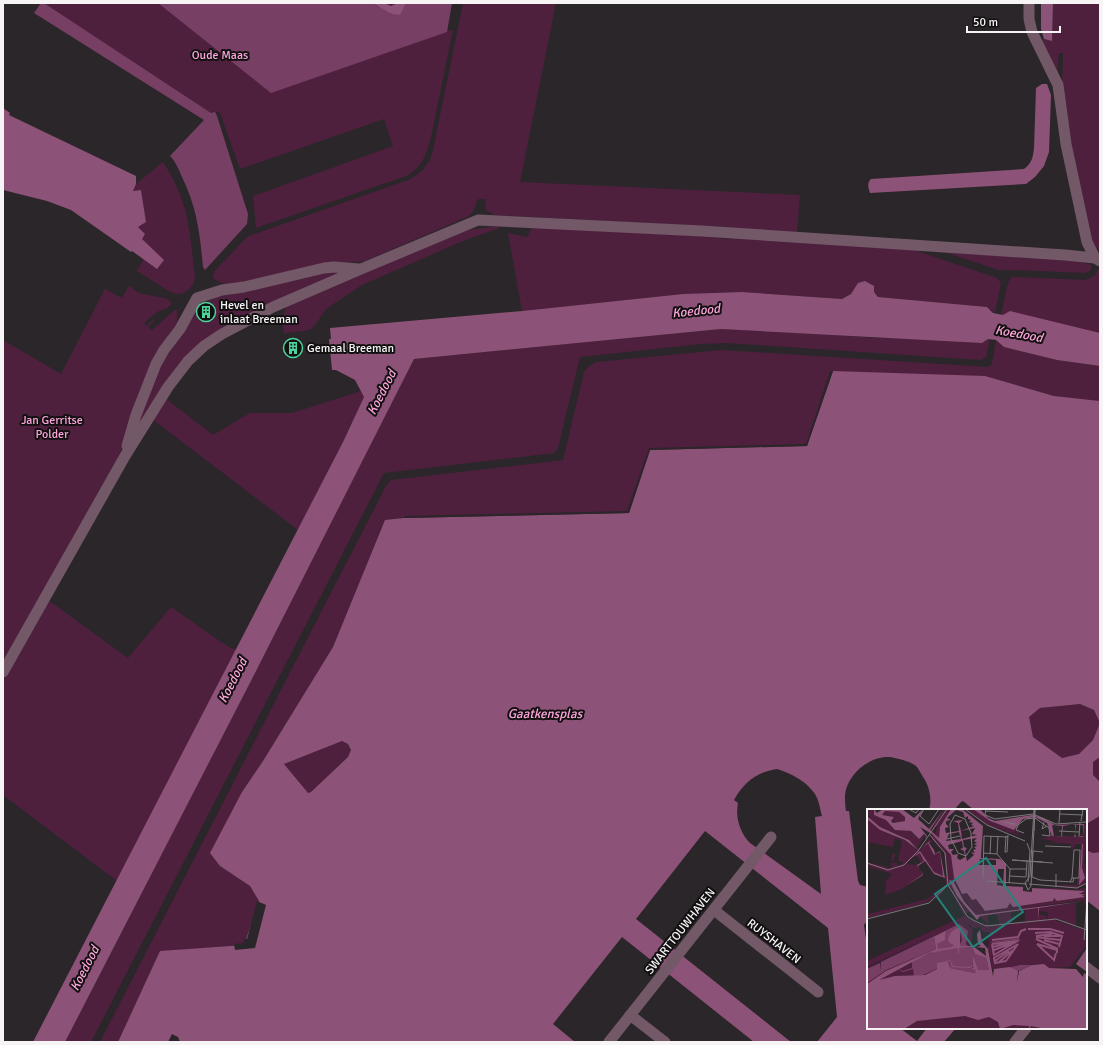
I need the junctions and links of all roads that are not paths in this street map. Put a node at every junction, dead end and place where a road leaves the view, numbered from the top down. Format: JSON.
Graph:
{"nodes":[{"id":1,"x":1029,"y":3,"type":"edge"},
{"id":2,"x":1097,"y":259,"type":"edge"},
{"id":3,"x":361,"y":269,"type":"junction"},
{"id":4,"x":125,"y":456,"type":"junction"},
{"id":5,"x":3,"y":672,"type":"edge"},
{"id":6,"x":771,"y":837,"type":"dead end"},
{"id":7,"x":714,"y":910,"type":"junction"},
{"id":8,"x":1087,"y":968,"type":"edge"},
{"id":9,"x":1100,"y":978,"type":"edge"},
{"id":10,"x":818,"y":992,"type":"dead end"},
{"id":11,"x":630,"y":1015,"type":"junction"},
{"id":12,"x":1025,"y":1029,"type":"edge"},
{"id":13,"x":609,"y":1042,"type":"edge"},
{"id":14,"x":664,"y":1042,"type":"edge"},
{"id":15,"x":1015,"y":1042,"type":"edge"}],
"edges":[{"from":1,"to":2,"type":"street"},
{"from":2,"to":3,"type":"street"},
{"from":3,"to":4,"type":"street"},
{"from":3,"to":4,"type":"street"},
{"from":4,"to":5,"type":"street"},
{"from":6,"to":7,"type":"street","name":"SWARTTOUWHAVEN"},
{"from":7,"to":10,"type":"street","name":"RUYSHAVEN"},
{"from":7,"to":11,"type":"street","name":"SWARTTOUWHAVEN"},
{"from":8,"to":9,"type":"street"},
{"from":11,"to":13,"type":"street","name":"SWARTTOUWHAVEN"},
{"from":11,"to":14,"type":"street"},
{"from":12,"to":15,"type":"street"}]}
